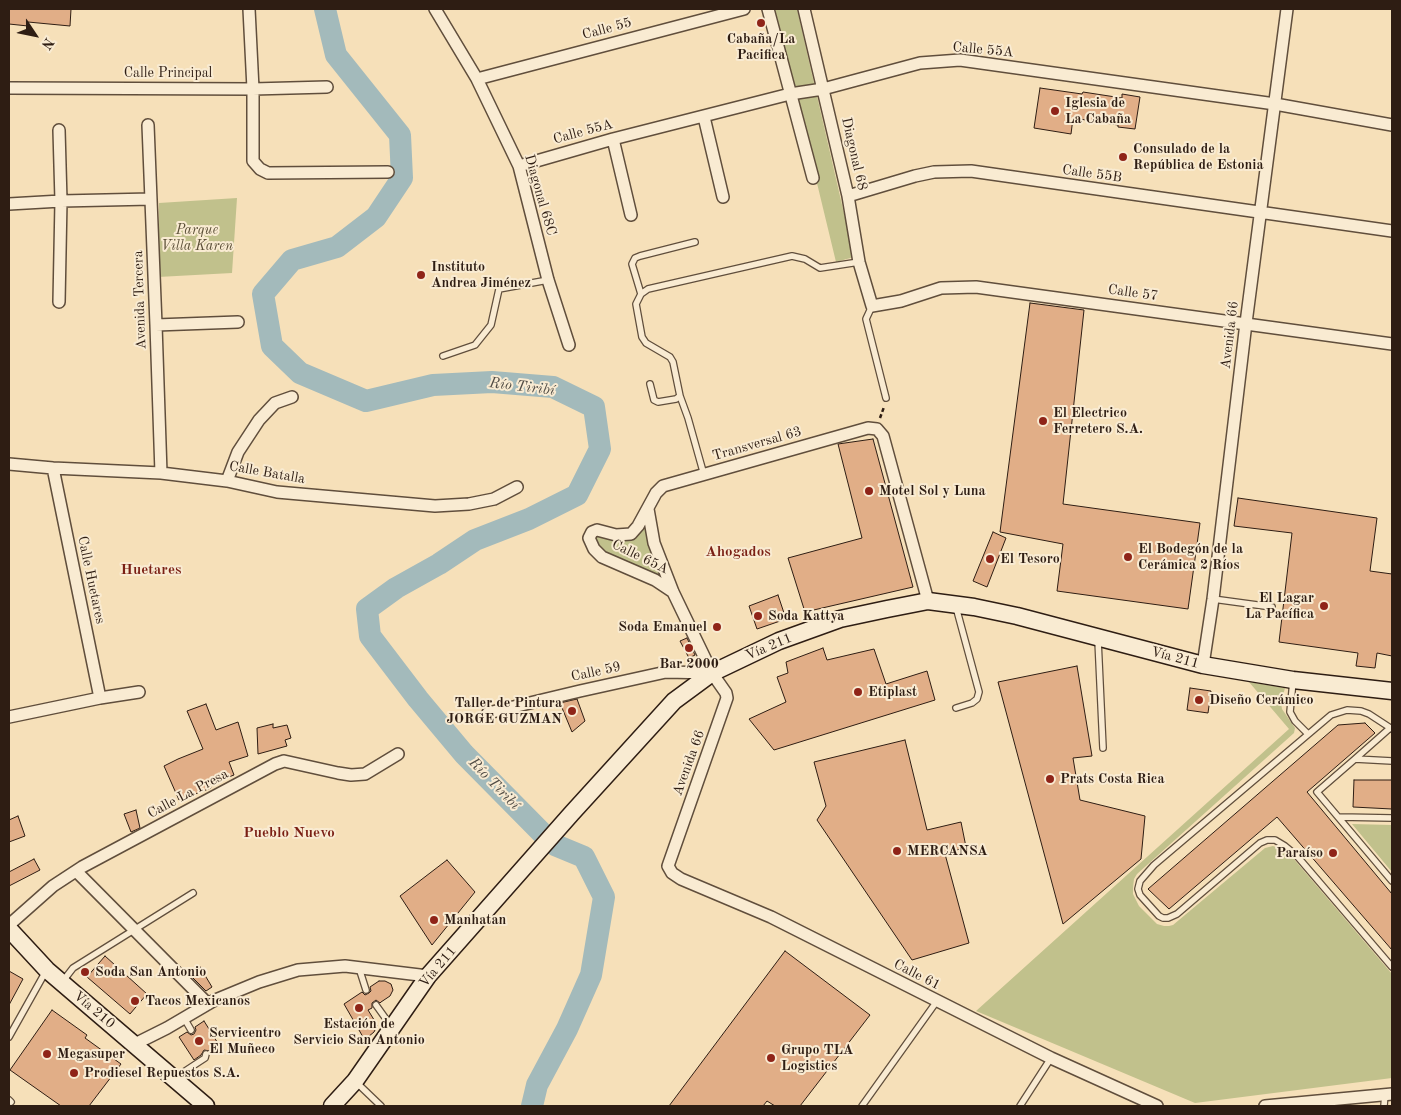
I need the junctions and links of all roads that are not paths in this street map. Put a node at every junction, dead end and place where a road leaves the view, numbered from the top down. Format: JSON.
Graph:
{"nodes":[{"id":1,"x":249,"y":9,"type":"edge"},
{"id":2,"x":435,"y":9,"type":"edge"},
{"id":3,"x":744,"y":9,"type":"edge"},
{"id":4,"x":768,"y":9,"type":"edge"},
{"id":5,"x":804,"y":9,"type":"edge"},
{"id":6,"x":1287,"y":9,"type":"edge"},
{"id":7,"x":477,"y":79,"type":"junction"},
{"id":8,"x":328,"y":86,"type":"dead end"},
{"id":9,"x":9,"y":88,"type":"edge"},
{"id":10,"x":253,"y":89,"type":"junction"},
{"id":11,"x":823,"y":89,"type":"junction"},
{"id":12,"x":790,"y":94,"type":"junction"},
{"id":13,"x":1275,"y":104,"type":"junction"},
{"id":14,"x":704,"y":117,"type":"junction"},
{"id":15,"x":1392,"y":124,"type":"edge"},
{"id":16,"x":148,"y":125,"type":"dead end"},
{"id":17,"x":59,"y":130,"type":"dead end"},
{"id":18,"x":613,"y":139,"type":"junction"},
{"id":19,"x":519,"y":166,"type":"junction"},
{"id":20,"x":388,"y":172,"type":"dead end"},
{"id":21,"x":813,"y":178,"type":"dead end"},
{"id":22,"x":848,"y":196,"type":"junction"},
{"id":23,"x":724,"y":197,"type":"dead end"},
{"id":24,"x":151,"y":199,"type":"junction"},
{"id":25,"x":61,"y":201,"type":"junction"},
{"id":26,"x":9,"y":204,"type":"edge"},
{"id":27,"x":1260,"y":213,"type":"junction"},
{"id":28,"x":631,"y":215,"type":"dead end"},
{"id":29,"x":1392,"y":231,"type":"edge"},
{"id":30,"x":695,"y":242,"type":"dead end"},
{"id":31,"x":859,"y":262,"type":"junction"},
{"id":32,"x":548,"y":280,"type":"junction"},
{"id":33,"x":640,"y":294,"type":"junction"},
{"id":34,"x":59,"y":302,"type":"dead end"},
{"id":35,"x":872,"y":306,"type":"junction"},
{"id":36,"x":238,"y":322,"type":"dead end"},
{"id":37,"x":1246,"y":324,"type":"junction"},
{"id":38,"x":156,"y":325,"type":"junction"},
{"id":39,"x":569,"y":344,"type":"dead end"},
{"id":40,"x":1392,"y":344,"type":"edge"},
{"id":41,"x":443,"y":356,"type":"dead end"},
{"id":42,"x":650,"y":384,"type":"dead end"},
{"id":43,"x":680,"y":396,"type":"junction"},
{"id":44,"x":292,"y":397,"type":"dead end"},
{"id":45,"x":886,"y":398,"type":"road end"},
{"id":46,"x":9,"y":464,"type":"edge"},
{"id":47,"x":53,"y":468,"type":"junction"},
{"id":48,"x":160,"y":473,"type":"junction"},
{"id":49,"x":704,"y":475,"type":"junction"},
{"id":50,"x":227,"y":481,"type":"junction"},
{"id":51,"x":517,"y":487,"type":"dead end"},
{"id":52,"x":648,"y":509,"type":"junction"},
{"id":53,"x":673,"y":592,"type":"junction"},
{"id":54,"x":1213,"y":599,"type":"junction"},
{"id":55,"x":928,"y":601,"type":"junction"},
{"id":56,"x":956,"y":604,"type":"junction"},
{"id":57,"x":1272,"y":607,"type":"dead end"},
{"id":58,"x":1098,"y":638,"type":"junction"},
{"id":59,"x":1203,"y":666,"type":"junction"},
{"id":60,"x":712,"y":673,"type":"junction"},
{"id":61,"x":1293,"y":680,"type":"junction"},
{"id":62,"x":1392,"y":691,"type":"edge"},
{"id":63,"x":139,"y":692,"type":"dead end"},
{"id":64,"x":100,"y":698,"type":"junction"},
{"id":65,"x":956,"y":708,"type":"dead end"},
{"id":66,"x":488,"y":713,"type":"dead end"},
{"id":67,"x":9,"y":717,"type":"edge"},
{"id":68,"x":1391,"y":729,"type":"edge"},
{"id":69,"x":1308,"y":734,"type":"junction"},
{"id":70,"x":1104,"y":748,"type":"dead end"},
{"id":71,"x":398,"y":754,"type":"dead end"},
{"id":72,"x":1355,"y":759,"type":"junction"},
{"id":73,"x":1392,"y":761,"type":"edge"},
{"id":74,"x":1339,"y":817,"type":"junction"},
{"id":75,"x":1392,"y":818,"type":"edge"},
{"id":76,"x":668,"y":866,"type":"joint"},
{"id":77,"x":76,"y":871,"type":"junction"},
{"id":78,"x":1392,"y":881,"type":"edge"},
{"id":79,"x":193,"y":893,"type":"dead end"},
{"id":80,"x":9,"y":925,"type":"edge"},
{"id":81,"x":133,"y":929,"type":"junction"},
{"id":82,"x":9,"y":930,"type":"edge"},
{"id":83,"x":1392,"y":967,"type":"edge"},
{"id":84,"x":359,"y":968,"type":"junction"},
{"id":85,"x":47,"y":970,"type":"junction"},
{"id":86,"x":428,"y":976,"type":"junction"},
{"id":87,"x":62,"y":983,"type":"junction"},
{"id":88,"x":366,"y":990,"type":"dead end"},
{"id":89,"x":937,"y":1002,"type":"junction"},
{"id":90,"x":208,"y":1004,"type":"junction"},
{"id":91,"x":376,"y":1006,"type":"dead end"},
{"id":92,"x":184,"y":1018,"type":"junction"},
{"id":93,"x":392,"y":1028,"type":"junction"},
{"id":94,"x":191,"y":1030,"type":"dead end"},
{"id":95,"x":9,"y":1037,"type":"edge"},
{"id":96,"x":135,"y":1044,"type":"junction"},
{"id":97,"x":206,"y":1054,"type":"dead end"},
{"id":98,"x":1051,"y":1058,"type":"junction"},
{"id":99,"x":174,"y":1078,"type":"junction"},
{"id":100,"x":355,"y":1081,"type":"junction"},
{"id":101,"x":1389,"y":1094,"type":"edge"},
{"id":102,"x":1151,"y":1105,"type":"edge"},
{"id":103,"x":206,"y":1106,"type":"edge"},
{"id":104,"x":332,"y":1106,"type":"edge"},
{"id":105,"x":381,"y":1106,"type":"edge"},
{"id":106,"x":862,"y":1106,"type":"edge"},
{"id":107,"x":1020,"y":1106,"type":"edge"},
{"id":108,"x":1265,"y":1106,"type":"edge"},
{"id":109,"x":1384,"y":1106,"type":"edge"}],
"edges":[{"from":1,"to":10,"type":"street"},
{"from":2,"to":7,"type":"street","name":"Diagonal 68C"},
{"from":3,"to":7,"type":"street","name":"Calle 55"},
{"from":4,"to":12,"type":"street"},
{"from":5,"to":11,"type":"street","name":"Diagonal 68"},
{"from":6,"to":13,"type":"street","name":"Avenida 66"},
{"from":7,"to":19,"type":"street","name":"Diagonal 68C"},
{"from":8,"to":10,"type":"street","name":"Calle Principal"},
{"from":9,"to":10,"type":"street","name":"Calle Principal"},
{"from":10,"to":20,"type":"street"},
{"from":11,"to":12,"type":"street","name":"Calle 55A"},
{"from":11,"to":13,"type":"street","name":"Calle 55A"},
{"from":11,"to":22,"type":"street","name":"Diagonal 68"},
{"from":12,"to":14,"type":"street","name":"Calle 55A"},
{"from":12,"to":21,"type":"street"},
{"from":13,"to":15,"type":"street","name":"Calle 55A"},
{"from":13,"to":27,"type":"street","name":"Avenida 66"},
{"from":14,"to":18,"type":"street","name":"Calle 55A"},
{"from":14,"to":23,"type":"street"},
{"from":16,"to":24,"type":"street","name":"Avenida Tercera"},
{"from":17,"to":25,"type":"street"},
{"from":18,"to":19,"type":"street","name":"Calle 55A"},
{"from":18,"to":28,"type":"street"},
{"from":19,"to":32,"type":"street","name":"Diagonal 68C"},
{"from":22,"to":27,"type":"street","name":"Calle 55B"},
{"from":22,"to":31,"type":"street","name":"Diagonal 68"},
{"from":24,"to":25,"type":"street"},
{"from":24,"to":38,"type":"street","name":"Avenida Tercera"},
{"from":25,"to":26,"type":"street"},
{"from":25,"to":34,"type":"street"},
{"from":27,"to":29,"type":"street","name":"Calle 55B"},
{"from":27,"to":37,"type":"street","name":"Avenida 66"},
{"from":30,"to":33,"type":"lane"},
{"from":31,"to":33,"type":"lane"},
{"from":31,"to":35,"type":"street","name":"Diagonal 68"},
{"from":32,"to":39,"type":"street","name":"Diagonal 68C"},
{"from":32,"to":41,"type":"lane"},
{"from":33,"to":43,"type":"lane"},
{"from":35,"to":37,"type":"street","name":"Calle 57"},
{"from":35,"to":45,"type":"lane"},
{"from":36,"to":38,"type":"street"},
{"from":37,"to":40,"type":"street","name":"Calle 57"},
{"from":37,"to":54,"type":"street","name":"Avenida 66"},
{"from":38,"to":48,"type":"street","name":"Avenida Tercera"},
{"from":42,"to":43,"type":"lane"},
{"from":43,"to":49,"type":"lane"},
{"from":44,"to":50,"type":"street"},
{"from":46,"to":47,"type":"street","name":"Calle Batalla"},
{"from":47,"to":48,"type":"street","name":"Calle Batalla"},
{"from":47,"to":64,"type":"street","name":"Calle Huetares"},
{"from":48,"to":50,"type":"street","name":"Calle Batalla"},
{"from":49,"to":52,"type":"street","name":"Transversal 63"},
{"from":49,"to":55,"type":"street","name":"Transversal 63"},
{"from":50,"to":51,"type":"street","name":"Calle Batalla"},
{"from":52,"to":53,"type":"street"},
{"from":52,"to":53,"type":"street","name":"Calle 65A"},
{"from":53,"to":60,"type":"street"},
{"from":54,"to":57,"type":"lane"},
{"from":54,"to":59,"type":"street","name":"Avenida 66"},
{"from":55,"to":56,"type":"main road","name":"Vía 211"},
{"from":55,"to":60,"type":"main road","name":"Vía 211"},
{"from":56,"to":58,"type":"main road","name":"Vía 211"},
{"from":56,"to":65,"type":"lane"},
{"from":58,"to":59,"type":"main road","name":"Vía 211"},
{"from":58,"to":70,"type":"lane"},
{"from":59,"to":61,"type":"main road","name":"Vía 211"},
{"from":60,"to":66,"type":"street","name":"Calle 59"},
{"from":60,"to":76,"type":"street","name":"Avenida 66"},
{"from":60,"to":86,"type":"main road","name":"Vía 211"},
{"from":61,"to":62,"type":"main road","name":"Vía 211"},
{"from":61,"to":69,"type":"lane"},
{"from":63,"to":64,"type":"street"},
{"from":64,"to":67,"type":"street"},
{"from":68,"to":69,"type":"lane"},
{"from":68,"to":72,"type":"lane"},
{"from":69,"to":83,"type":"lane"},
{"from":71,"to":77,"type":"street","name":"Calle La Presa"},
{"from":72,"to":73,"type":"lane"},
{"from":72,"to":74,"type":"lane"},
{"from":74,"to":75,"type":"lane"},
{"from":74,"to":78,"type":"lane"},
{"from":76,"to":89,"type":"street","name":"Calle 61"},
{"from":77,"to":80,"type":"street","name":"Calle La Presa"},
{"from":77,"to":81,"type":"street"},
{"from":79,"to":81,"type":"lane"},
{"from":81,"to":87,"type":"lane"},
{"from":81,"to":90,"type":"street"},
{"from":82,"to":85,"type":"main road","name":"Vía 210"},
{"from":84,"to":86,"type":"street"},
{"from":84,"to":88,"type":"lane"},
{"from":84,"to":90,"type":"street"},
{"from":85,"to":87,"type":"main road","name":"Vía 210"},
{"from":85,"to":95,"type":"lane"},
{"from":86,"to":93,"type":"main road","name":"Vía 211"},
{"from":87,"to":96,"type":"main road","name":"Vía 210"},
{"from":89,"to":98,"type":"street","name":"Calle 61"},
{"from":89,"to":106,"type":"lane"},
{"from":90,"to":92,"type":"street"},
{"from":91,"to":93,"type":"lane"},
{"from":92,"to":94,"type":"lane"},
{"from":92,"to":96,"type":"street"},
{"from":93,"to":100,"type":"main road","name":"Vía 211"},
{"from":96,"to":99,"type":"main road","name":"Vía 210"},
{"from":97,"to":99,"type":"lane"},
{"from":98,"to":102,"type":"street","name":"Calle 61"},
{"from":98,"to":107,"type":"lane"},
{"from":99,"to":103,"type":"main road","name":"Vía 210"},
{"from":100,"to":104,"type":"main road","name":"Vía 211"},
{"from":100,"to":105,"type":"lane"},
{"from":101,"to":108,"type":"street"},
{"from":101,"to":109,"type":"lane"}]}
